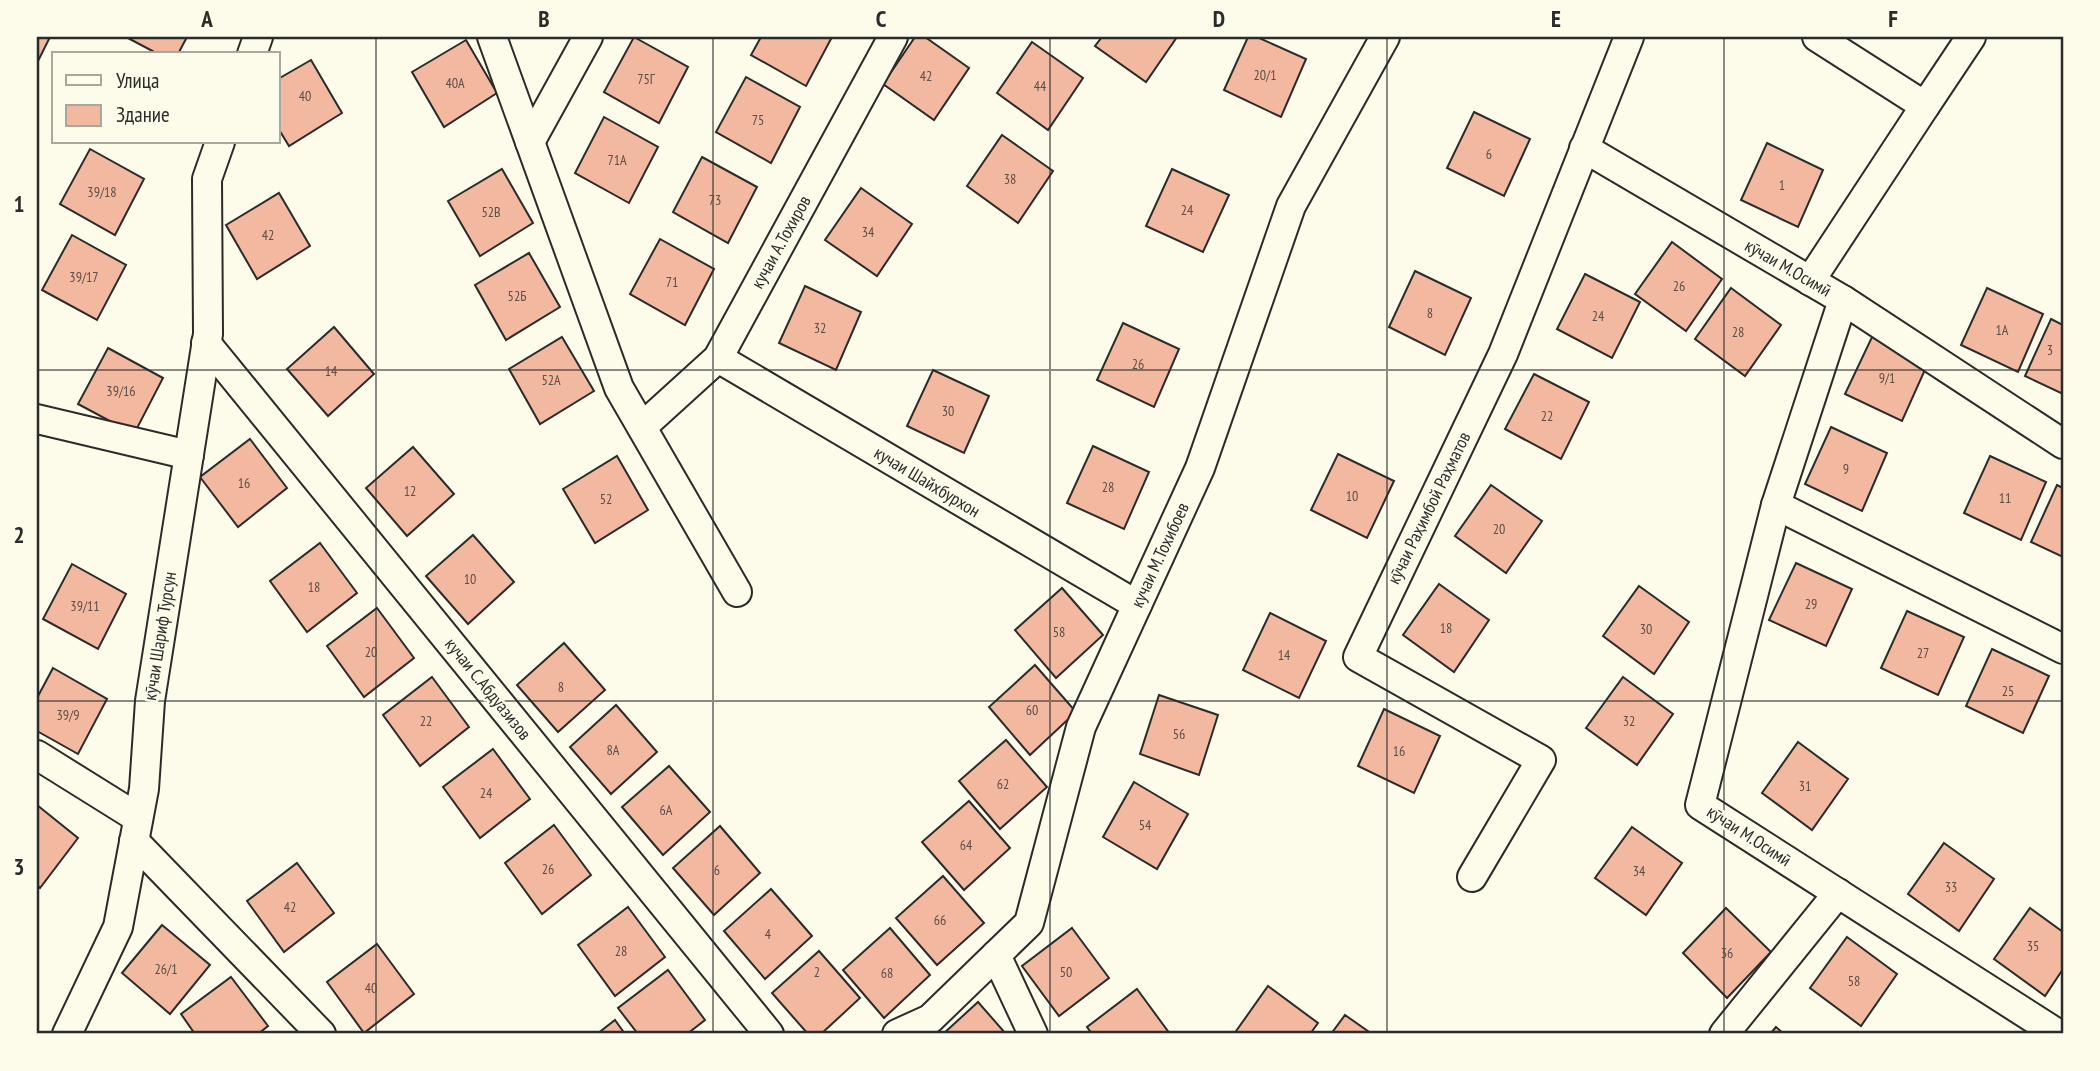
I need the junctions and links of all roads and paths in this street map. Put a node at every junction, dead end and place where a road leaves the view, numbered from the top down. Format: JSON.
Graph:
{"nodes":[{"id":1,"x":492,"y":37,"type":"edge"},
{"id":2,"x":589,"y":37,"type":"edge"},
{"id":3,"x":892,"y":37,"type":"edge"},
{"id":4,"x":1385,"y":37,"type":"edge"},
{"id":5,"x":1629,"y":37,"type":"edge"},
{"id":6,"x":1817,"y":37,"type":"edge"},
{"id":7,"x":1971,"y":37,"type":"edge"},
{"id":8,"x":1925,"y":106,"type":"junction"},
{"id":9,"x":530,"y":142,"type":"junction"},
{"id":10,"x":219,"y":144,"type":"edge"},
{"id":11,"x":1584,"y":148,"type":"junction"},
{"id":12,"x":1810,"y":281,"type":"junction"},
{"id":13,"x":1843,"y":300,"type":"junction"},
{"id":14,"x":206,"y":343,"type":"junction"},
{"id":15,"x":718,"y":358,"type":"junction"},
{"id":16,"x":37,"y":419,"type":"edge"},
{"id":17,"x":642,"y":427,"type":"junction"},
{"id":18,"x":2063,"y":444,"type":"edge"},
{"id":19,"x":189,"y":455,"type":"junction"},
{"id":20,"x":1776,"y":505,"type":"junction"},
{"id":21,"x":737,"y":592,"type":"dead end"},
{"id":22,"x":1137,"y":605,"type":"junction"},
{"id":23,"x":2063,"y":649,"type":"edge"},
{"id":24,"x":37,"y":755,"type":"edge"},
{"id":25,"x":136,"y":829,"type":"junction"},
{"id":26,"x":1472,"y":877,"type":"dead end"},
{"id":27,"x":1838,"y":893,"type":"junction"},
{"id":28,"x":996,"y":955,"type":"junction"},
{"id":29,"x":67,"y":1034,"type":"edge"},
{"id":30,"x":321,"y":1034,"type":"edge"},
{"id":31,"x":769,"y":1034,"type":"edge"},
{"id":32,"x":897,"y":1034,"type":"edge"},
{"id":33,"x":1033,"y":1034,"type":"edge"},
{"id":34,"x":1724,"y":1034,"type":"edge"},
{"id":35,"x":2059,"y":1034,"type":"edge"}],
"edges":[{"from":1,"to":9,"type":"street"},
{"from":2,"to":9,"type":"street"},
{"from":3,"to":15,"type":"street","name":"кучаи А.Тохиров"},
{"from":4,"to":22,"type":"street","name":"кучаи М.Тохибоев"},
{"from":5,"to":11,"type":"street","name":"кӯчаи Раҳимбой Раҳматов"},
{"from":6,"to":8,"type":"street"},
{"from":7,"to":8,"type":"street"},
{"from":8,"to":12,"type":"street"},
{"from":9,"to":17,"type":"street"},
{"from":10,"to":14,"type":"street","name":"кӯчаи Шариф Турсун"},
{"from":11,"to":12,"type":"street","name":"кӯчаи М.Осимӣ"},
{"from":11,"to":26,"type":"street","name":"кӯчаи Раҳимбой Раҳматов"},
{"from":12,"to":13,"type":"street","name":"кӯчаи М.Осимӣ"},
{"from":13,"to":18,"type":"street"},
{"from":13,"to":20,"type":"street","name":"кӯчаи М.Осимӣ"},
{"from":14,"to":19,"type":"street","name":"кӯчаи Шариф Турсун"},
{"from":14,"to":31,"type":"street","name":"кучаи С.Абдуазизов"},
{"from":15,"to":17,"type":"street","name":"кучаи А.Тохиров"},
{"from":15,"to":22,"type":"street","name":"кучаи Шайхбурхон"},
{"from":16,"to":19,"type":"street"},
{"from":17,"to":21,"type":"street"},
{"from":19,"to":25,"type":"street","name":"кӯчаи Шариф Турсун"},
{"from":20,"to":23,"type":"street"},
{"from":20,"to":27,"type":"street","name":"кӯчаи М.Осимӣ"},
{"from":22,"to":28,"type":"street","name":"кучаи М.Тохибоев"},
{"from":24,"to":25,"type":"street"},
{"from":25,"to":29,"type":"street","name":"кӯчаи Шариф Турсун"},
{"from":25,"to":30,"type":"street"},
{"from":27,"to":34,"type":"street"},
{"from":27,"to":35,"type":"street","name":"кӯчаи М.Осимӣ"},
{"from":28,"to":32,"type":"street","name":"кучаи М.Тохибоев"},
{"from":28,"to":33,"type":"street"}]}
